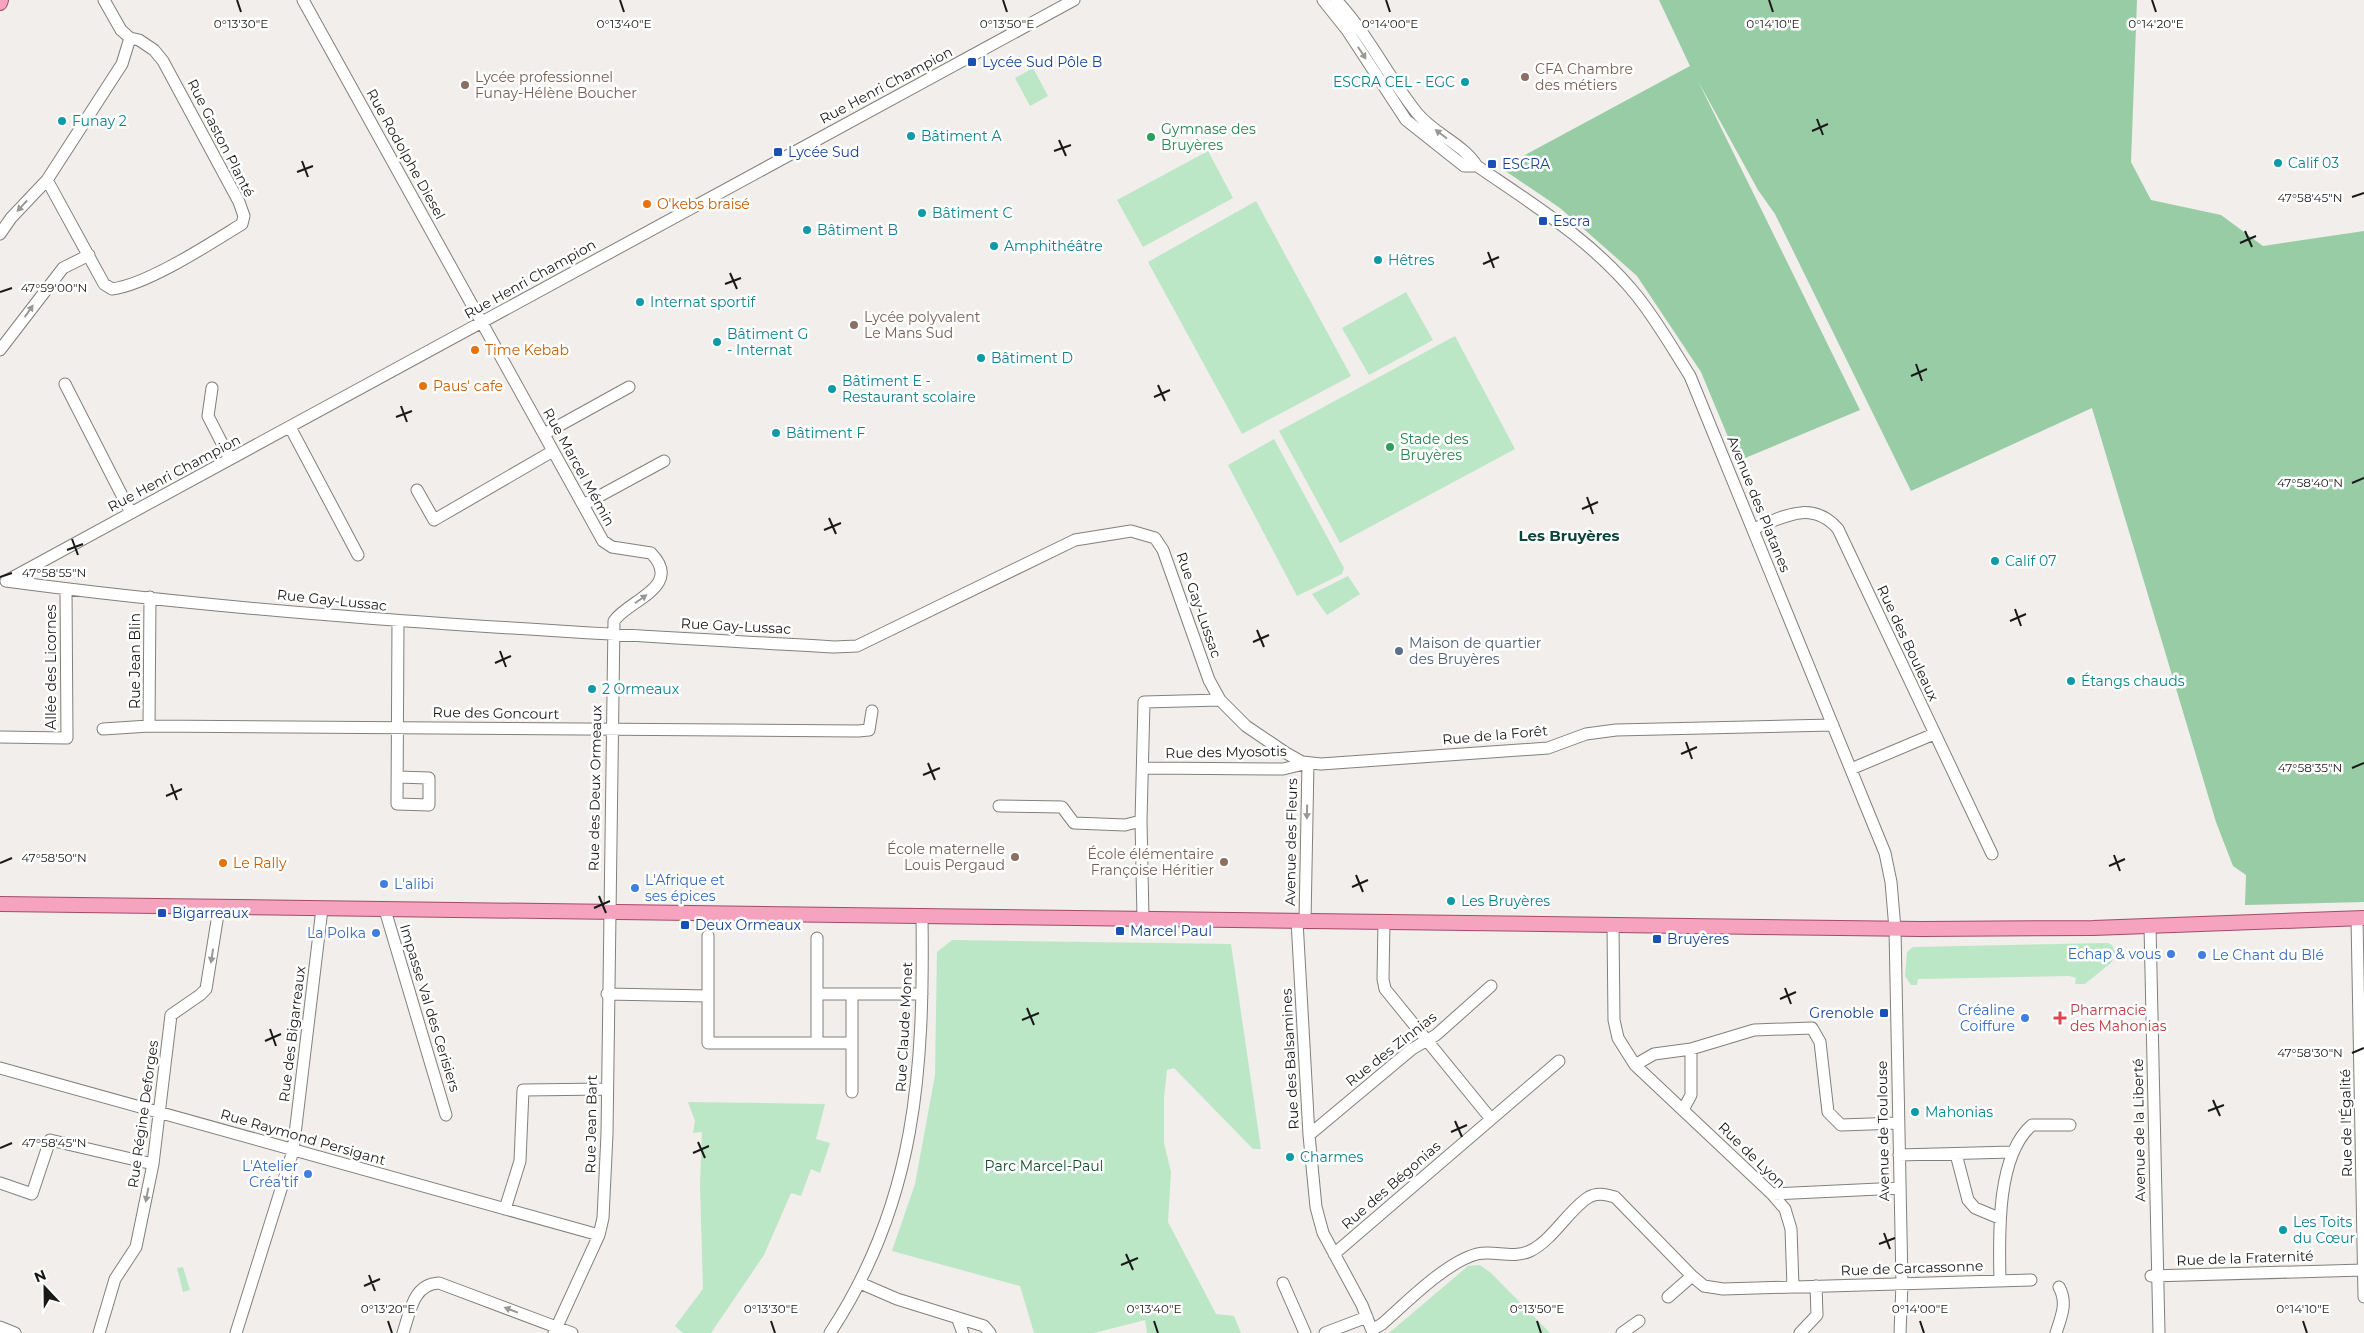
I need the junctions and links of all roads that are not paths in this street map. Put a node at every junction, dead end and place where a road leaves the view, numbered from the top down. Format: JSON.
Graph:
{"nodes":[{"id":1,"x":104,"y":0,"type":"edge"},
{"id":2,"x":304,"y":0,"type":"edge"},
{"id":3,"x":1074,"y":0,"type":"edge"},
{"id":4,"x":1323,"y":0,"type":"edge"},
{"id":5,"x":1336,"y":0,"type":"edge"},
{"id":6,"x":130,"y":38,"type":"junction"},
{"id":7,"x":1477,"y":166,"type":"junction"},
{"id":8,"x":47,"y":180,"type":"junction"},
{"id":9,"x":0,"y":234,"type":"edge"},
{"id":10,"x":88,"y":256,"type":"junction"},
{"id":11,"x":483,"y":322,"type":"junction"},
{"id":12,"x":0,"y":350,"type":"edge"},
{"id":13,"x":65,"y":384,"type":"dead end"},
{"id":14,"x":629,"y":387,"type":"dead end"},
{"id":15,"x":212,"y":388,"type":"dead end"},
{"id":16,"x":290,"y":427,"type":"junction"},
{"id":17,"x":544,"y":434,"type":"junction"},
{"id":18,"x":553,"y":451,"type":"junction"},
{"id":19,"x":230,"y":460,"type":"junction"},
{"id":20,"x":664,"y":461,"type":"dead end"},
{"id":21,"x":417,"y":490,"type":"dead end"},
{"id":22,"x":583,"y":505,"type":"junction"},
{"id":23,"x":132,"y":513,"type":"junction"},
{"id":24,"x":1753,"y":529,"type":"junction"},
{"id":25,"x":358,"y":555,"type":"dead end"},
{"id":26,"x":3,"y":583,"type":"edge"},
{"id":27,"x":66,"y":589,"type":"junction"},
{"id":28,"x":150,"y":597,"type":"junction"},
{"id":29,"x":398,"y":622,"type":"junction"},
{"id":30,"x":613,"y":634,"type":"junction"},
{"id":31,"x":1220,"y":700,"type":"junction"},
{"id":32,"x":872,"y":711,"type":"dead end"},
{"id":33,"x":1833,"y":725,"type":"junction"},
{"id":34,"x":149,"y":726,"type":"junction"},
{"id":35,"x":397,"y":727,"type":"junction"},
{"id":36,"x":103,"y":729,"type":"dead end"},
{"id":37,"x":611,"y":730,"type":"junction"},
{"id":38,"x":1934,"y":734,"type":"junction"},
{"id":39,"x":0,"y":737,"type":"edge"},
{"id":40,"x":1308,"y":763,"type":"junction"},
{"id":41,"x":1144,"y":768,"type":"junction"},
{"id":42,"x":1851,"y":769,"type":"junction"},
{"id":43,"x":397,"y":777,"type":"dead end"},
{"id":44,"x":999,"y":806,"type":"dead end"},
{"id":45,"x":1141,"y":820,"type":"junction"},
{"id":46,"x":1992,"y":854,"type":"dead end"},
{"id":47,"x":0,"y":904,"type":"edge"},
{"id":48,"x":219,"y":908,"type":"junction"},
{"id":49,"x":322,"y":909,"type":"junction"},
{"id":50,"x":385,"y":910,"type":"junction"},
{"id":51,"x":608,"y":912,"type":"junction"},
{"id":52,"x":922,"y":916,"type":"junction"},
{"id":53,"x":2360,"y":918,"type":"edge"},
{"id":54,"x":1143,"y":919,"type":"junction"},
{"id":55,"x":1301,"y":921,"type":"junction"},
{"id":56,"x":1384,"y":922,"type":"junction"},
{"id":57,"x":1613,"y":925,"type":"junction"},
{"id":58,"x":2150,"y":926,"type":"junction"},
{"id":59,"x":1895,"y":929,"type":"junction"},
{"id":60,"x":708,"y":936,"type":"dead end"},
{"id":61,"x":817,"y":938,"type":"dead end"},
{"id":62,"x":1492,"y":986,"type":"dead end"},
{"id":63,"x":607,"y":994,"type":"junction"},
{"id":64,"x":817,"y":994,"type":"junction"},
{"id":65,"x":852,"y":994,"type":"junction"},
{"id":66,"x":922,"y":994,"type":"junction"},
{"id":67,"x":708,"y":996,"type":"junction"},
{"id":68,"x":1426,"y":1040,"type":"junction"},
{"id":69,"x":817,"y":1043,"type":"junction"},
{"id":70,"x":852,"y":1043,"type":"junction"},
{"id":71,"x":1691,"y":1049,"type":"junction"},
{"id":72,"x":1559,"y":1061,"type":"dead end"},
{"id":73,"x":1635,"y":1064,"type":"junction"},
{"id":74,"x":0,"y":1068,"type":"edge"},
{"id":75,"x":607,"y":1089,"type":"junction"},
{"id":76,"x":852,"y":1092,"type":"dead end"},
{"id":77,"x":1683,"y":1110,"type":"junction"},
{"id":78,"x":159,"y":1112,"type":"junction"},
{"id":79,"x":446,"y":1115,"type":"dead end"},
{"id":80,"x":1491,"y":1119,"type":"junction"},
{"id":81,"x":1898,"y":1123,"type":"junction"},
{"id":82,"x":2070,"y":1125,"type":"dead end"},
{"id":83,"x":1309,"y":1135,"type":"junction"},
{"id":84,"x":294,"y":1151,"type":"junction"},
{"id":85,"x":2012,"y":1152,"type":"junction"},
{"id":86,"x":1956,"y":1154,"type":"junction"},
{"id":87,"x":1899,"y":1155,"type":"junction"},
{"id":88,"x":153,"y":1164,"type":"junction"},
{"id":89,"x":0,"y":1183,"type":"edge"},
{"id":90,"x":1900,"y":1188,"type":"junction"},
{"id":91,"x":1772,"y":1194,"type":"junction"},
{"id":92,"x":505,"y":1209,"type":"junction"},
{"id":93,"x":1999,"y":1218,"type":"junction"},
{"id":94,"x":599,"y":1235,"type":"junction"},
{"id":95,"x":1334,"y":1254,"type":"junction"},
{"id":96,"x":2364,"y":1270,"type":"edge"},
{"id":97,"x":1692,"y":1276,"type":"junction"},
{"id":98,"x":2154,"y":1276,"type":"junction"},
{"id":99,"x":2031,"y":1280,"type":"dead end"},
{"id":100,"x":2000,"y":1281,"type":"junction"},
{"id":101,"x":860,"y":1283,"type":"junction"},
{"id":102,"x":1283,"y":1283,"type":"dead end"},
{"id":103,"x":1902,"y":1284,"type":"junction"},
{"id":104,"x":1816,"y":1286,"type":"junction"},
{"id":105,"x":1793,"y":1287,"type":"junction"},
{"id":106,"x":2059,"y":1287,"type":"dead end"},
{"id":107,"x":1668,"y":1297,"type":"dead end"},
{"id":108,"x":2364,"y":1297,"type":"edge"},
{"id":109,"x":1367,"y":1317,"type":"junction"},
{"id":110,"x":958,"y":1320,"type":"junction"},
{"id":111,"x":1639,"y":1322,"type":"dead end"},
{"id":112,"x":0,"y":1326,"type":"edge"},
{"id":113,"x":555,"y":1330,"type":"edge"},
{"id":114,"x":1342,"y":1330,"type":"edge"},
{"id":115,"x":1372,"y":1331,"type":"edge"},
{"id":116,"x":16,"y":1333,"type":"edge"},
{"id":117,"x":99,"y":1333,"type":"edge"},
{"id":118,"x":236,"y":1333,"type":"edge"},
{"id":119,"x":403,"y":1333,"type":"edge"},
{"id":120,"x":572,"y":1333,"type":"edge"},
{"id":121,"x":830,"y":1333,"type":"edge"},
{"id":122,"x":963,"y":1333,"type":"edge"},
{"id":123,"x":990,"y":1333,"type":"edge"},
{"id":124,"x":1305,"y":1333,"type":"edge"},
{"id":125,"x":1325,"y":1333,"type":"edge"},
{"id":126,"x":1622,"y":1333,"type":"edge"},
{"id":127,"x":1800,"y":1333,"type":"edge"},
{"id":128,"x":1900,"y":1333,"type":"edge"},
{"id":129,"x":2056,"y":1333,"type":"edge"},
{"id":130,"x":2158,"y":1333,"type":"edge"}],
"edges":[{"from":1,"to":6,"type":"street","name":"Rue Gaston Planté"},
{"from":2,"to":11,"type":"street","name":"Rue Rodolphe Diesel"},
{"from":3,"to":11,"type":"street","name":"Rue Henri Champion"},
{"from":4,"to":7,"type":"street","name":"Avenue des Platanes","one_way":true},
{"from":7,"to":5,"type":"street","name":"Avenue des Platanes","one_way":true},
{"from":6,"to":8,"type":"street"},
{"from":6,"to":10,"type":"street","name":"Rue Gaston Planté"},
{"from":7,"to":24,"type":"street","name":"Avenue des Platanes"},
{"from":8,"to":9,"type":"street","one_way":true},
{"from":8,"to":10,"type":"street","name":"Rue Gaston Planté"},
{"from":12,"to":10,"type":"street","one_way":true},
{"from":11,"to":16,"type":"street","name":"Rue Henri Champion"},
{"from":11,"to":17,"type":"street","name":"Rue Marcel Mémin"},
{"from":13,"to":23,"type":"street"},
{"from":14,"to":17,"type":"street"},
{"from":15,"to":19,"type":"street"},
{"from":16,"to":19,"type":"street","name":"Rue Henri Champion"},
{"from":16,"to":25,"type":"street"},
{"from":17,"to":18,"type":"street","name":"Rue Marcel Mémin"},
{"from":18,"to":21,"type":"street"},
{"from":18,"to":22,"type":"street","name":"Rue Marcel Mémin"},
{"from":19,"to":23,"type":"street","name":"Rue Henri Champion"},
{"from":20,"to":22,"type":"street"},
{"from":30,"to":22,"type":"street","name":"Rue Marcel Mémin","one_way":true},
{"from":23,"to":26,"type":"street","name":"Rue Henri Champion"},
{"from":24,"to":33,"type":"street","name":"Avenue des Platanes"},
{"from":24,"to":38,"type":"street","name":"Rue des Bouleaux"},
{"from":26,"to":27,"type":"street","name":"Rue Gay-Lussac"},
{"from":27,"to":28,"type":"street","name":"Rue Gay-Lussac"},
{"from":27,"to":39,"type":"street","name":"Allée des Licornes"},
{"from":28,"to":29,"type":"street","name":"Rue Gay-Lussac"},
{"from":28,"to":34,"type":"street","name":"Rue Jean Blin"},
{"from":29,"to":30,"type":"street","name":"Rue Gay-Lussac"},
{"from":29,"to":35,"type":"street"},
{"from":30,"to":31,"type":"street","name":"Rue Gay-Lussac"},
{"from":30,"to":37,"type":"street","name":"Rue des Deux Ormeaux"},
{"from":31,"to":40,"type":"street","name":"Rue Gay-Lussac"},
{"from":31,"to":41,"type":"street"},
{"from":32,"to":37,"type":"street","name":"Rue des Goncourt"},
{"from":33,"to":40,"type":"street","name":"Rue de la Forêt"},
{"from":33,"to":42,"type":"street","name":"Avenue des Platanes"},
{"from":34,"to":35,"type":"street","name":"Rue des Goncourt"},
{"from":34,"to":36,"type":"street","name":"Rue des Goncourt"},
{"from":35,"to":37,"type":"street","name":"Rue des Goncourt"},
{"from":35,"to":43,"type":"street"},
{"from":37,"to":51,"type":"street","name":"Rue des Deux Ormeaux"},
{"from":38,"to":42,"type":"street"},
{"from":38,"to":46,"type":"street","name":"Rue des Bouleaux"},
{"from":40,"to":41,"type":"street","name":"Rue des Myosotis"},
{"from":40,"to":55,"type":"street","name":"Avenue des Fleurs","one_way":true},
{"from":41,"to":45,"type":"street"},
{"from":42,"to":59,"type":"street","name":"Avenue des Platanes"},
{"from":44,"to":45,"type":"street"},
{"from":45,"to":54,"type":"street"},
{"from":47,"to":48,"type":"main road"},
{"from":48,"to":49,"type":"main road"},
{"from":48,"to":78,"type":"street","name":"Rue Régine Deforges","one_way":true},
{"from":49,"to":50,"type":"main road"},
{"from":49,"to":84,"type":"street","name":"Rue des Bigarreaux"},
{"from":50,"to":51,"type":"main road"},
{"from":50,"to":79,"type":"street","name":"Impasse Val des Cerisiers"},
{"from":51,"to":52,"type":"main road"},
{"from":51,"to":63,"type":"street","name":"Rue Jean Bart"},
{"from":52,"to":54,"type":"main road"},
{"from":52,"to":66,"type":"street","name":"Rue Claude Monet"},
{"from":53,"to":58,"type":"main road"},
{"from":53,"to":96,"type":"street","name":"Rue de l'Égalité"},
{"from":54,"to":55,"type":"main road"},
{"from":55,"to":56,"type":"main road"},
{"from":55,"to":83,"type":"street","name":"Rue des Balsamines"},
{"from":56,"to":57,"type":"main road"},
{"from":56,"to":68,"type":"street"},
{"from":57,"to":59,"type":"main road"},
{"from":57,"to":73,"type":"street","name":"Rue de Lyon"},
{"from":58,"to":59,"type":"main road"},
{"from":58,"to":98,"type":"street","name":"Avenue de la Liberté"},
{"from":59,"to":81,"type":"street","name":"Avenue de Toulouse"},
{"from":60,"to":67,"type":"street"},
{"from":61,"to":64,"type":"street"},
{"from":62,"to":68,"type":"street","name":"Rue des Zinnias"},
{"from":63,"to":67,"type":"street"},
{"from":63,"to":75,"type":"street","name":"Rue Jean Bart"},
{"from":64,"to":65,"type":"street"},
{"from":64,"to":69,"type":"street"},
{"from":65,"to":66,"type":"street"},
{"from":65,"to":70,"type":"street"},
{"from":66,"to":101,"type":"street","name":"Rue Claude Monet"},
{"from":67,"to":69,"type":"street"},
{"from":68,"to":80,"type":"street"},
{"from":68,"to":83,"type":"street","name":"Rue des Zinnias"},
{"from":69,"to":70,"type":"street"},
{"from":70,"to":76,"type":"street"},
{"from":71,"to":73,"type":"street"},
{"from":71,"to":77,"type":"street"},
{"from":71,"to":81,"type":"street"},
{"from":72,"to":80,"type":"street","name":"Rue des Bégonias"},
{"from":73,"to":77,"type":"street","name":"Rue de Lyon"},
{"from":74,"to":78,"type":"street","name":"Rue Raymond Persigant"},
{"from":75,"to":92,"type":"street"},
{"from":75,"to":94,"type":"street","name":"Rue Jean Bart"},
{"from":77,"to":91,"type":"street","name":"Rue de Lyon"},
{"from":78,"to":84,"type":"street","name":"Rue Raymond Persigant"},
{"from":78,"to":88,"type":"street","name":"Rue Régine Deforges"},
{"from":80,"to":95,"type":"street","name":"Rue des Bégonias"},
{"from":81,"to":87,"type":"street","name":"Avenue de Toulouse"},
{"from":82,"to":85,"type":"street"},
{"from":83,"to":95,"type":"street","name":"Rue des Balsamines"},
{"from":84,"to":92,"type":"street","name":"Rue Raymond Persigant"},
{"from":84,"to":118,"type":"street","name":"Rue des Bigarreaux"},
{"from":85,"to":86,"type":"street"},
{"from":85,"to":93,"type":"street"},
{"from":86,"to":87,"type":"street"},
{"from":86,"to":93,"type":"street"},
{"from":87,"to":90,"type":"street","name":"Avenue de Toulouse"},
{"from":88,"to":89,"type":"street"},
{"from":88,"to":117,"type":"street","name":"Rue Régine Deforges","one_way":true},
{"from":90,"to":91,"type":"street"},
{"from":90,"to":103,"type":"street","name":"Avenue de Toulouse"},
{"from":91,"to":105,"type":"street","name":"Rue de Lyon"},
{"from":92,"to":94,"type":"street","name":"Rue Raymond Persigant"},
{"from":93,"to":100,"type":"street"},
{"from":94,"to":113,"type":"street","name":"Rue Jean Bart"},
{"from":95,"to":109,"type":"street","name":"Rue des Balsamines"},
{"from":96,"to":98,"type":"street","name":"Rue de la Fraternité"},
{"from":96,"to":108,"type":"street","name":"Rue de l'Égalité"},
{"from":97,"to":105,"type":"street","name":"Rue de Carcassonne"},
{"from":97,"to":107,"type":"street"},
{"from":97,"to":115,"type":"street","name":"Rue de Carcassonne"},
{"from":98,"to":130,"type":"street","name":"Avenue de la Liberté"},
{"from":99,"to":100,"type":"street","name":"Rue de Carcassonne"},
{"from":100,"to":103,"type":"street","name":"Rue de Carcassonne"},
{"from":101,"to":110,"type":"street"},
{"from":101,"to":121,"type":"street","name":"Rue Claude Monet"},
{"from":102,"to":124,"type":"street"},
{"from":103,"to":104,"type":"street","name":"Rue de Carcassonne"},
{"from":103,"to":128,"type":"street","name":"Avenue de Toulouse"},
{"from":104,"to":105,"type":"street","name":"Rue de Carcassonne"},
{"from":104,"to":127,"type":"street"},
{"from":106,"to":129,"type":"street"},
{"from":109,"to":114,"type":"street"},
{"from":109,"to":115,"type":"street","name":"Rue des Balsamines"},
{"from":110,"to":122,"type":"street"},
{"from":110,"to":123,"type":"street"},
{"from":111,"to":126,"type":"street"},
{"from":112,"to":116,"type":"street"},
{"from":113,"to":119,"type":"street","one_way":true},
{"from":113,"to":120,"type":"street"},
{"from":114,"to":125,"type":"street"}]}
